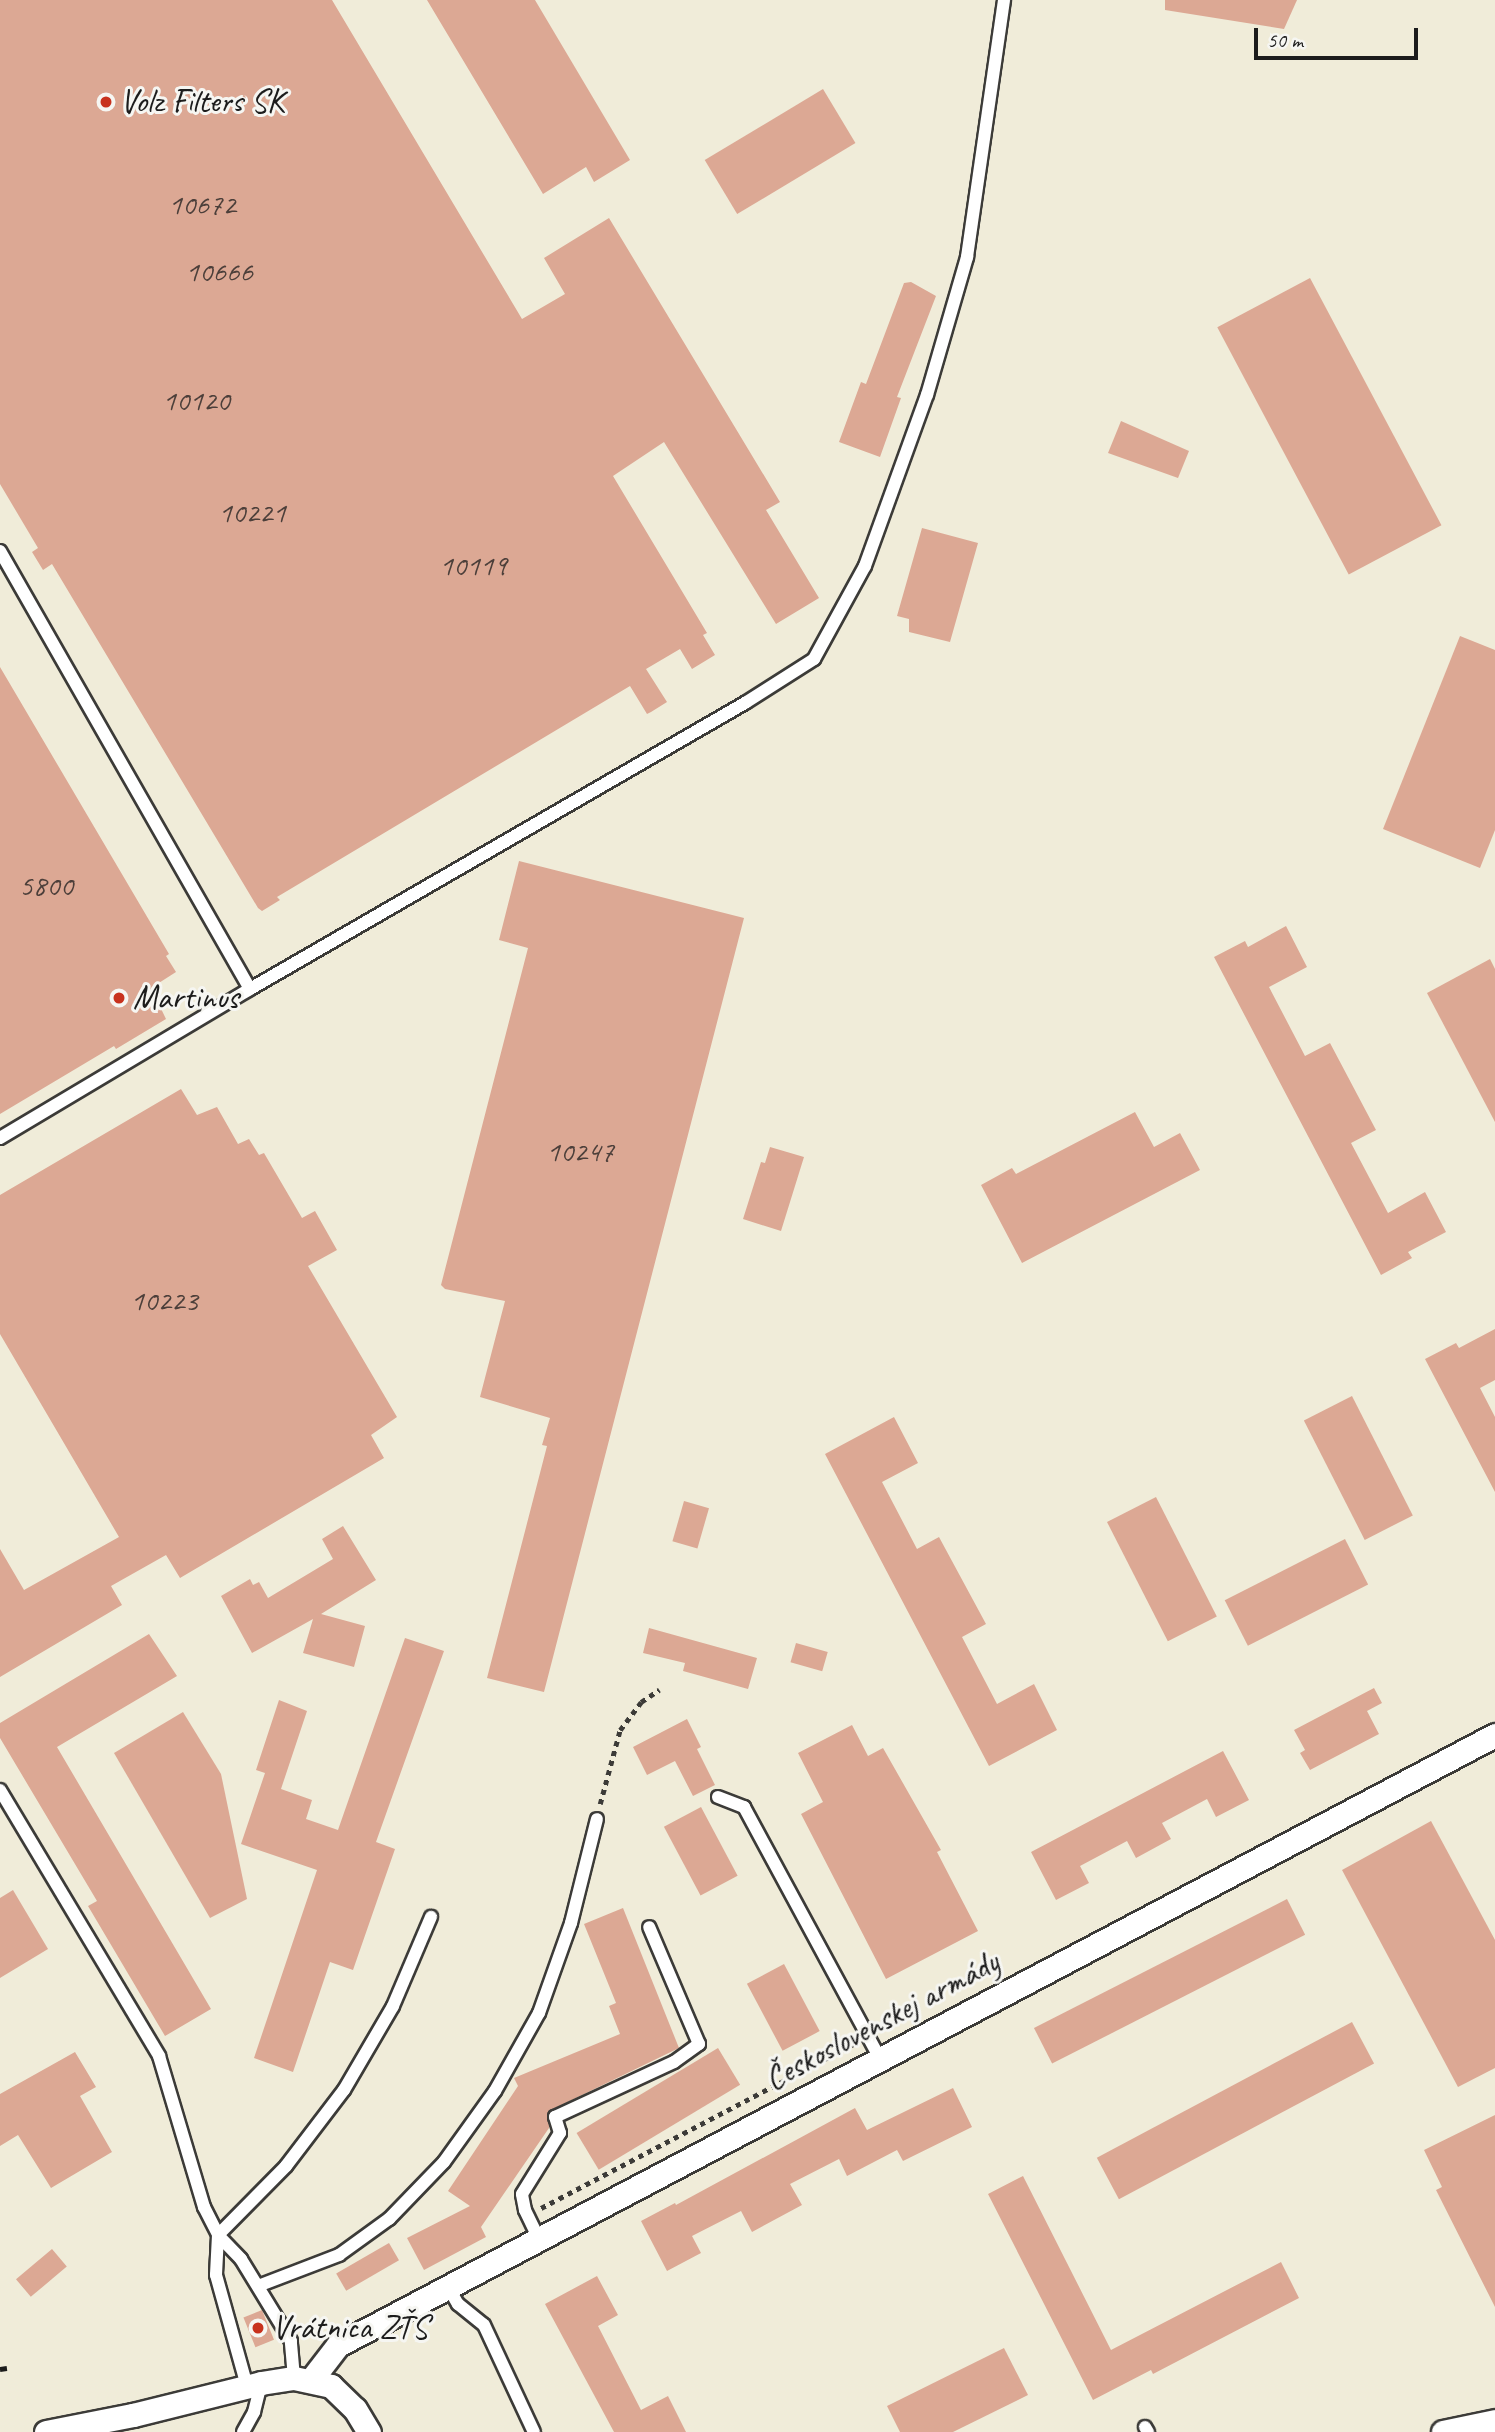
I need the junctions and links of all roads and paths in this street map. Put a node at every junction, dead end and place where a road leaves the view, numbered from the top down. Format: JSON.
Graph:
{"nodes":[{"id":1,"x":1004,"y":0,"type":"edge"},
{"id":2,"x":0,"y":551,"type":"edge"},
{"id":3,"x":250,"y":989,"type":"junction"},
{"id":4,"x":0,"y":1138,"type":"edge"},
{"id":5,"x":659,"y":1690,"type":"dead end"},
{"id":6,"x":1495,"y":1735,"type":"edge"},
{"id":7,"x":0,"y":1790,"type":"edge"},
{"id":8,"x":718,"y":1797,"type":"dead end"},
{"id":9,"x":597,"y":1819,"type":"joint"},
{"id":10,"x":431,"y":1917,"type":"dead end"},
{"id":11,"x":649,"y":1927,"type":"dead end"},
{"id":12,"x":868,"y":2036,"type":"junction"},
{"id":13,"x":880,"y":2059,"type":"junction"},
{"id":14,"x":540,"y":2209,"type":"dead end"},
{"id":15,"x":218,"y":2235,"type":"junction"},
{"id":16,"x":539,"y":2239,"type":"junction"},
{"id":17,"x":258,"y":2286,"type":"junction"},
{"id":18,"x":448,"y":2287,"type":"junction"},
{"id":19,"x":302,"y":2379,"type":"junction"},
{"id":20,"x":254,"y":2384,"type":"junction"},
{"id":21,"x":1495,"y":2421,"type":"edge"},
{"id":22,"x":46,"y":2432,"type":"edge"},
{"id":23,"x":243,"y":2432,"type":"edge"},
{"id":24,"x":369,"y":2432,"type":"edge"},
{"id":25,"x":534,"y":2432,"type":"edge"},
{"id":26,"x":1443,"y":2432,"type":"edge"}],
"edges":[{"from":1,"to":3,"type":"lane"},
{"from":2,"to":3,"type":"lane"},
{"from":3,"to":4,"type":"lane"},
{"from":5,"to":9,"type":"path"},
{"from":6,"to":13,"type":"street","name":"Československej armády"},
{"from":7,"to":15,"type":"lane"},
{"from":8,"to":12,"type":"lane"},
{"from":9,"to":17,"type":"lane"},
{"from":10,"to":15,"type":"lane"},
{"from":11,"to":16,"type":"lane"},
{"from":12,"to":13,"type":"lane"},
{"from":12,"to":14,"type":"path"},
{"from":13,"to":16,"type":"street","name":"Československej armády"},
{"from":15,"to":17,"type":"lane"},
{"from":15,"to":20,"type":"lane"},
{"from":16,"to":18,"type":"street","name":"Československej armády"},
{"from":17,"to":19,"type":"lane"},
{"from":18,"to":19,"type":"street","name":"Československej armády"},
{"from":18,"to":25,"type":"lane"},
{"from":19,"to":20,"type":"street"},
{"from":19,"to":24,"type":"street"},
{"from":20,"to":22,"type":"street"},
{"from":20,"to":23,"type":"lane"},
{"from":21,"to":26,"type":"street"}]}
